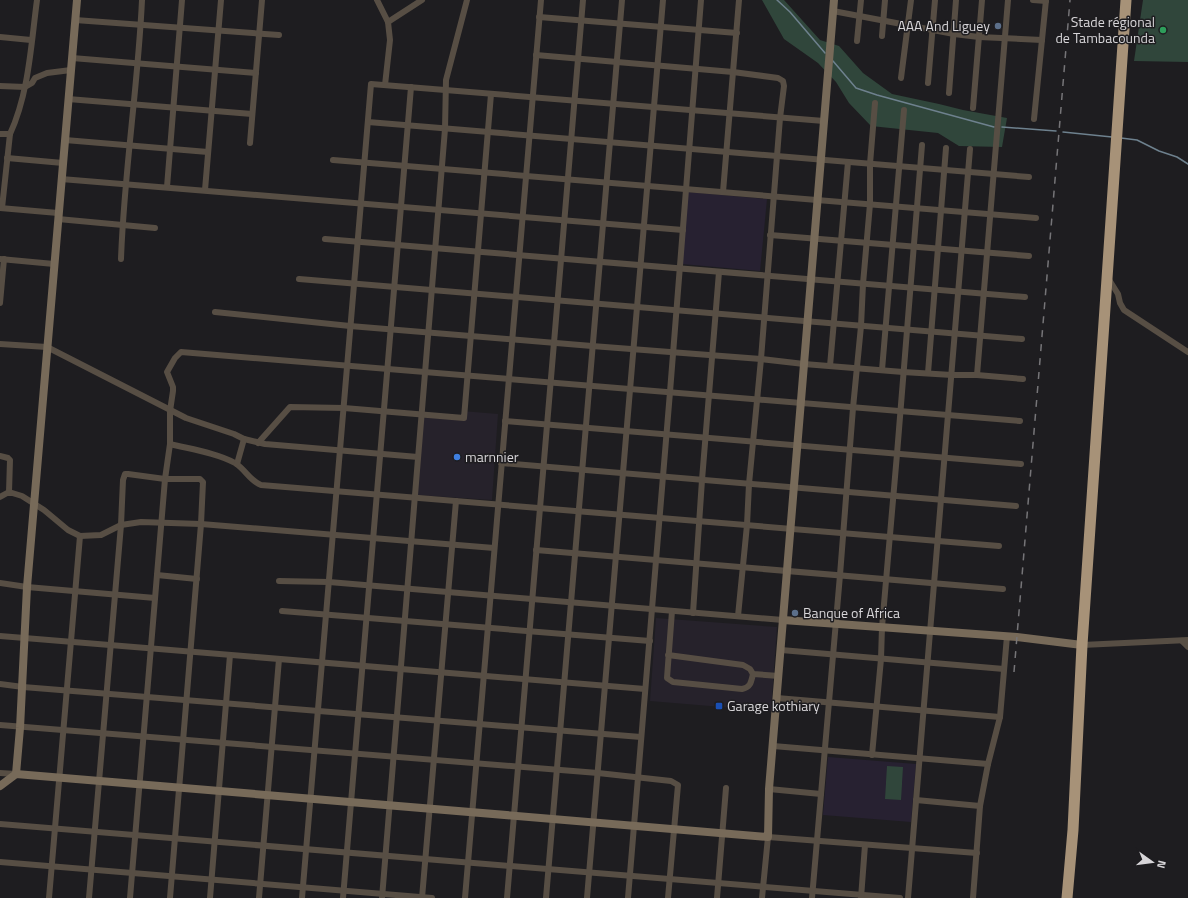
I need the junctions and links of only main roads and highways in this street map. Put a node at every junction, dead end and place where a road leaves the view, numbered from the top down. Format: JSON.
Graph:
{"nodes":[{"id":1,"x":77,"y":0,"type":"edge"},
{"id":2,"x":834,"y":0,"type":"edge"},
{"id":3,"x":1126,"y":0,"type":"edge"},
{"id":4,"x":783,"y":620,"type":"junction"},
{"id":5,"x":1082,"y":645,"type":"junction"},
{"id":6,"x":16,"y":774,"type":"junction"},
{"id":7,"x":0,"y":786,"type":"edge"},
{"id":8,"x":1067,"y":898,"type":"edge"}],
"edges":[{"from":1,"to":6,"type":"main road"},
{"from":2,"to":4,"type":"main road"},
{"from":3,"to":5,"type":"highway"},
{"from":4,"to":5,"type":"main road"},
{"from":4,"to":6,"type":"main road"},
{"from":5,"to":8,"type":"highway"},
{"from":6,"to":7,"type":"main road"}]}
